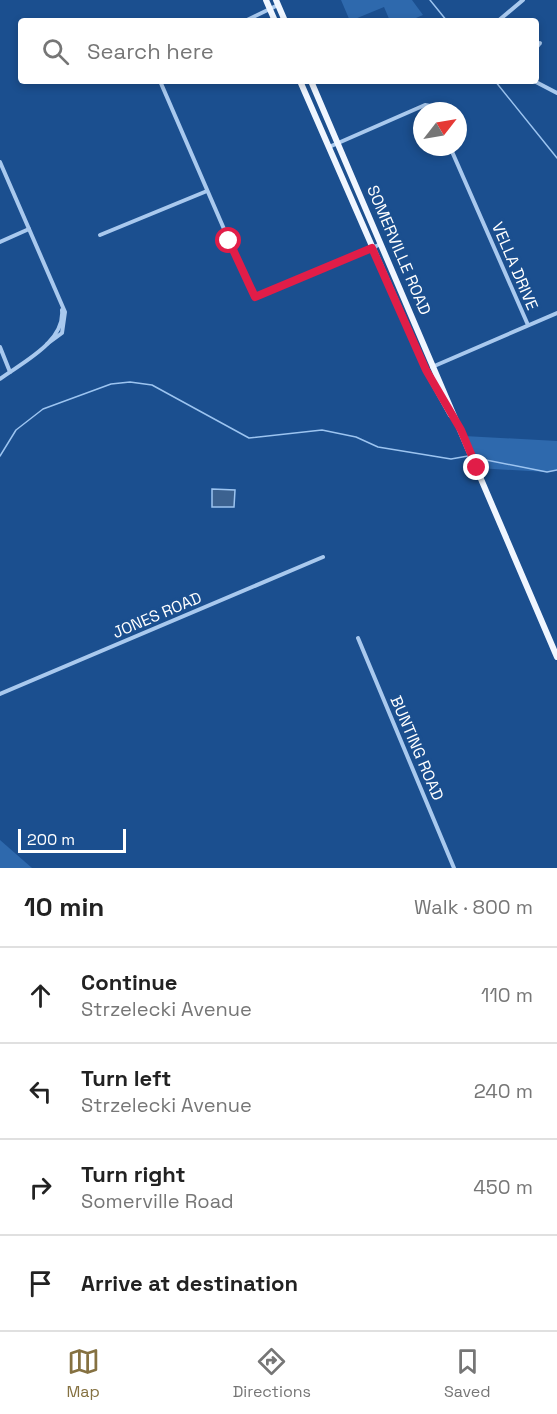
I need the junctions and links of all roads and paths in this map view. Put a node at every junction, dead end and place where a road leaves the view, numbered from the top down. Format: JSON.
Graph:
{"nodes":[{"id":1,"x":266,"y":0,"type":"edge"},
{"id":2,"x":523,"y":0,"type":"edge"},
{"id":3,"x":277,"y":2,"type":"edge"},
{"id":4,"x":270,"y":10,"type":"junction"},
{"id":5,"x":252,"y":18,"type":"edge"},
{"id":6,"x":274,"y":18,"type":"edge"},
{"id":7,"x":284,"y":18,"type":"edge"},
{"id":8,"x":502,"y":18,"type":"edge"},
{"id":9,"x":161,"y":84,"type":"edge"},
{"id":10,"x":301,"y":84,"type":"edge"},
{"id":11,"x":312,"y":84,"type":"edge"},
{"id":12,"x":539,"y":84,"type":"edge"},
{"id":13,"x":557,"y":93,"type":"edge"},
{"id":14,"x":413,"y":110,"type":"edge"},
{"id":15,"x":338,"y":144,"type":"junction"},
{"id":16,"x":329,"y":147,"type":"junction"},
{"id":17,"x":454,"y":156,"type":"edge"},
{"id":18,"x":0,"y":162,"type":"edge"},
{"id":19,"x":207,"y":191,"type":"junction"},
{"id":20,"x":29,"y":230,"type":"junction"},
{"id":21,"x":100,"y":235,"type":"dead end"},
{"id":22,"x":0,"y":242,"type":"edge"},
{"id":23,"x":381,"y":244,"type":"junction"},
{"id":24,"x":372,"y":248,"type":"junction"},
{"id":25,"x":557,"y":313,"type":"edge"},
{"id":26,"x":528,"y":325,"type":"junction"},
{"id":27,"x":0,"y":347,"type":"edge"},
{"id":28,"x":4,"y":356,"type":"junction"},
{"id":29,"x":434,"y":366,"type":"junction"},
{"id":30,"x":15,"y":368,"type":"junction"},
{"id":31,"x":426,"y":370,"type":"junction"},
{"id":32,"x":10,"y":372,"type":"junction"},
{"id":33,"x":0,"y":379,"type":"edge"},
{"id":34,"x":461,"y":430,"type":"junction"},
{"id":35,"x":323,"y":557,"type":"dead end"},
{"id":36,"x":557,"y":636,"type":"edge"},
{"id":37,"x":358,"y":638,"type":"dead end"},
{"id":38,"x":550,"y":639,"type":"junction"},
{"id":39,"x":557,"y":657,"type":"edge"},
{"id":40,"x":0,"y":694,"type":"edge"},
{"id":41,"x":454,"y":868,"type":"edge"}],
"edges":[{"from":1,"to":4,"type":"main road"},
{"from":2,"to":8,"type":"street"},
{"from":3,"to":4,"type":"street"},
{"from":3,"to":7,"type":"main road"},
{"from":4,"to":5,"type":"street"},
{"from":4,"to":6,"type":"main road"},
{"from":9,"to":19,"type":"street"},
{"from":10,"to":16,"type":"main road","name":"SOMERVILLE ROAD"},
{"from":11,"to":15,"type":"main road","name":"SOMERVILLE ROAD"},
{"from":12,"to":13,"type":"street"},
{"from":14,"to":15,"type":"street"},
{"from":15,"to":16,"type":"street"},
{"from":15,"to":23,"type":"main road","name":"SOMERVILLE ROAD"},
{"from":16,"to":24,"type":"main road","name":"SOMERVILLE ROAD"},
{"from":17,"to":26,"type":"street","name":"VELLA DRIVE"},
{"from":18,"to":20,"type":"street"},
{"from":19,"to":21,"type":"street"},
{"from":19,"to":24,"type":"street"},
{"from":20,"to":22,"type":"street"},
{"from":20,"to":30,"type":"street"},
{"from":23,"to":24,"type":"street"},
{"from":23,"to":29,"type":"main road","name":"SOMERVILLE ROAD"},
{"from":24,"to":31,"type":"main road","name":"SOMERVILLE ROAD"},
{"from":25,"to":26,"type":"street"},
{"from":26,"to":29,"type":"street","name":"VELLA DRIVE"},
{"from":27,"to":28,"type":"street"},
{"from":28,"to":30,"type":"street"},
{"from":28,"to":32,"type":"street"},
{"from":29,"to":31,"type":"street","name":"VELLA DRIVE"},
{"from":29,"to":34,"type":"main road","name":"SOMERVILLE ROAD"},
{"from":30,"to":32,"type":"street"},
{"from":31,"to":34,"type":"main road","name":"SOMERVILLE ROAD"},
{"from":32,"to":33,"type":"street"},
{"from":34,"to":38,"type":"main road","name":"SOMERVILLE ROAD"},
{"from":35,"to":40,"type":"street","name":"JONES ROAD"},
{"from":36,"to":38,"type":"main road"},
{"from":37,"to":41,"type":"street","name":"BUNTING ROAD"},
{"from":38,"to":39,"type":"main road","name":"SOMERVILLE ROAD"}]}
